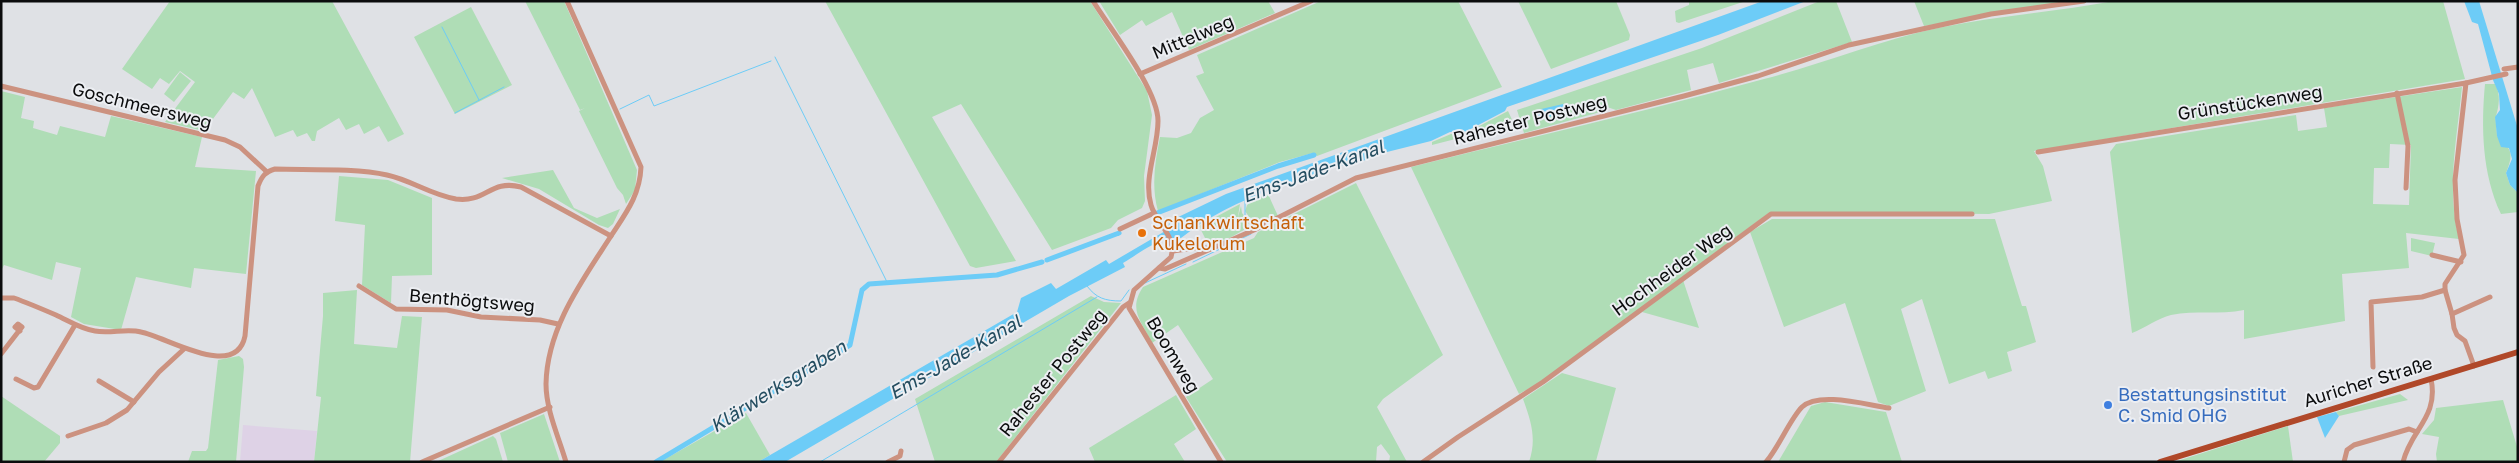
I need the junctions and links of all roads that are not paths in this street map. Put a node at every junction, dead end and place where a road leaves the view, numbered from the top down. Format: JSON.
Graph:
{"nodes":[{"id":1,"x":567,"y":1,"type":"edge"},
{"id":2,"x":1093,"y":1,"type":"edge"},
{"id":3,"x":1311,"y":1,"type":"edge"},
{"id":4,"x":2084,"y":1,"type":"edge"},
{"id":5,"x":2518,"y":67,"type":"edge"},
{"id":6,"x":1140,"y":74,"type":"junction"},
{"id":7,"x":2466,"y":83,"type":"junction"},
{"id":8,"x":1,"y":86,"type":"edge"},
{"id":9,"x":2397,"y":93,"type":"junction"},
{"id":10,"x":2038,"y":152,"type":"dead end"},
{"id":11,"x":266,"y":172,"type":"junction"},
{"id":12,"x":2406,"y":188,"type":"dead end"},
{"id":13,"x":1154,"y":213,"type":"junction"},
{"id":14,"x":1972,"y":214,"type":"dead end"},
{"id":15,"x":1120,"y":229,"type":"dead end"},
{"id":16,"x":611,"y":236,"type":"junction"},
{"id":17,"x":1211,"y":250,"type":"junction"},
{"id":18,"x":1173,"y":251,"type":"junction"},
{"id":19,"x":2432,"y":255,"type":"dead end"},
{"id":20,"x":2461,"y":262,"type":"junction"},
{"id":21,"x":1159,"y":268,"type":"junction"},
{"id":22,"x":359,"y":286,"type":"dead end"},
{"id":23,"x":2445,"y":290,"type":"junction"},
{"id":24,"x":2490,"y":297,"type":"dead end"},
{"id":25,"x":1,"y":298,"type":"edge"},
{"id":26,"x":1129,"y":303,"type":"junction"},
{"id":27,"x":2452,"y":314,"type":"junction"},
{"id":28,"x":558,"y":324,"type":"junction"},
{"id":29,"x":75,"y":325,"type":"junction"},
{"id":30,"x":20,"y":331,"type":"dead end"},
{"id":31,"x":184,"y":349,"type":"junction"},
{"id":32,"x":2518,"y":352,"type":"edge"},
{"id":33,"x":1,"y":354,"type":"edge"},
{"id":34,"x":2373,"y":366,"type":"dead end"},
{"id":35,"x":2474,"y":366,"type":"junction"},
{"id":36,"x":16,"y":379,"type":"dead end"},
{"id":37,"x":2431,"y":379,"type":"junction"},
{"id":38,"x":99,"y":382,"type":"dead end"},
{"id":39,"x":134,"y":402,"type":"junction"},
{"id":40,"x":550,"y":407,"type":"junction"},
{"id":41,"x":1889,"y":408,"type":"dead end"},
{"id":42,"x":2417,"y":432,"type":"junction"},
{"id":43,"x":68,"y":436,"type":"dead end"},
{"id":44,"x":901,"y":456,"type":"edge"},
{"id":45,"x":422,"y":462,"type":"edge"},
{"id":46,"x":566,"y":462,"type":"edge"},
{"id":47,"x":888,"y":462,"type":"edge"},
{"id":48,"x":999,"y":462,"type":"edge"},
{"id":49,"x":1221,"y":462,"type":"edge"},
{"id":50,"x":1423,"y":462,"type":"edge"},
{"id":51,"x":1766,"y":462,"type":"edge"},
{"id":52,"x":2160,"y":462,"type":"edge"},
{"id":53,"x":2344,"y":462,"type":"edge"},
{"id":54,"x":2403,"y":462,"type":"edge"}],
"edges":[{"from":1,"to":16,"type":"street"},
{"from":2,"to":6,"type":"street"},
{"from":3,"to":6,"type":"street","name":"Mittelweg"},
{"from":4,"to":17,"type":"street","name":"Rahester Postweg"},
{"from":5,"to":7,"type":"street","name":"Grünstückenweg"},
{"from":6,"to":13,"type":"street"},
{"from":7,"to":9,"type":"street","name":"Grünstückenweg"},
{"from":7,"to":20,"type":"street"},
{"from":8,"to":11,"type":"street","name":"Goschmeersweg"},
{"from":9,"to":10,"type":"street","name":"Grünstückenweg"},
{"from":9,"to":12,"type":"street"},
{"from":11,"to":16,"type":"street"},
{"from":11,"to":31,"type":"street"},
{"from":13,"to":15,"type":"street"},
{"from":13,"to":18,"type":"street"},
{"from":14,"to":50,"type":"street","name":"Hochheider Weg"},
{"from":16,"to":28,"type":"street"},
{"from":17,"to":18,"type":"street"},
{"from":17,"to":21,"type":"street","name":"Rahester Postweg"},
{"from":18,"to":21,"type":"street"},
{"from":19,"to":20,"type":"street"},
{"from":20,"to":23,"type":"street"},
{"from":21,"to":26,"type":"street","name":"Boomweg"},
{"from":22,"to":28,"type":"street","name":"Benthögtsweg"},
{"from":23,"to":27,"type":"street"},
{"from":23,"to":34,"type":"street"},
{"from":24,"to":27,"type":"street"},
{"from":25,"to":29,"type":"street"},
{"from":26,"to":48,"type":"street","name":"Rahester Postweg"},
{"from":26,"to":49,"type":"street","name":"Boomweg"},
{"from":27,"to":35,"type":"street"},
{"from":28,"to":40,"type":"street"},
{"from":29,"to":31,"type":"street"},
{"from":29,"to":36,"type":"street"},
{"from":30,"to":33,"type":"street"},
{"from":31,"to":39,"type":"street"},
{"from":32,"to":35,"type":"main road","name":"Auricher Straße"},
{"from":35,"to":37,"type":"main road","name":"Auricher Straße"},
{"from":37,"to":42,"type":"street"},
{"from":37,"to":52,"type":"main road","name":"Auricher Straße"},
{"from":38,"to":39,"type":"street"},
{"from":39,"to":43,"type":"street"},
{"from":40,"to":45,"type":"street"},
{"from":40,"to":46,"type":"street"},
{"from":41,"to":51,"type":"street"},
{"from":42,"to":53,"type":"street"},
{"from":42,"to":54,"type":"street"},
{"from":44,"to":47,"type":"street"}]}
